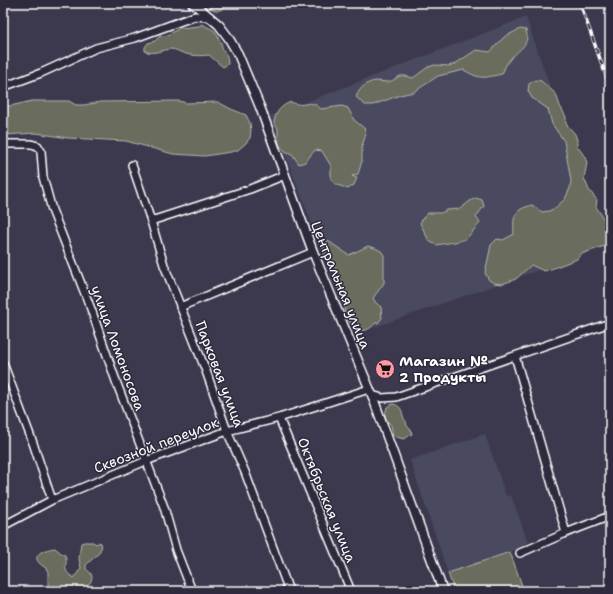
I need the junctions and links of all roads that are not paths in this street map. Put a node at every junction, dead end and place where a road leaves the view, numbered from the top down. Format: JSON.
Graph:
{"nodes":[{"id":1,"x":192,"y":3,"type":"edge"},
{"id":2,"x":210,"y":16,"type":"junction"},
{"id":3,"x":3,"y":87,"type":"edge"},
{"id":4,"x":3,"y":144,"type":"edge"},
{"id":5,"x":132,"y":165,"type":"dead end"},
{"id":6,"x":285,"y":176,"type":"junction"},
{"id":7,"x":151,"y":221,"type":"junction"},
{"id":8,"x":313,"y":252,"type":"junction"},
{"id":9,"x":180,"y":307,"type":"junction"},
{"id":10,"x":610,"y":323,"type":"edge"},
{"id":11,"x":515,"y":356,"type":"junction"},
{"id":12,"x":3,"y":363,"type":"edge"},
{"id":13,"x":371,"y":392,"type":"junction"},
{"id":14,"x":279,"y":418,"type":"junction"},
{"id":15,"x":227,"y":430,"type":"junction"},
{"id":16,"x":146,"y":461,"type":"junction"},
{"id":17,"x":52,"y":500,"type":"junction"},
{"id":18,"x":610,"y":516,"type":"edge"},
{"id":19,"x":3,"y":526,"type":"edge"},
{"id":20,"x":566,"y":533,"type":"junction"},
{"id":21,"x":520,"y":554,"type":"dead end"},
{"id":22,"x":192,"y":591,"type":"edge"},
{"id":23,"x":289,"y":591,"type":"edge"},
{"id":24,"x":351,"y":591,"type":"edge"},
{"id":25,"x":443,"y":591,"type":"edge"}],
"edges":[{"from":1,"to":2,"type":"street","name":"Центральная улица"},
{"from":2,"to":3,"type":"street"},
{"from":2,"to":6,"type":"street","name":"Центральная улица"},
{"from":4,"to":16,"type":"street","name":"улица Ломоносова"},
{"from":5,"to":7,"type":"street","name":"Парковая улица"},
{"from":6,"to":7,"type":"street"},
{"from":6,"to":8,"type":"street","name":"Центральная улица"},
{"from":7,"to":9,"type":"street","name":"Парковая улица"},
{"from":8,"to":9,"type":"street"},
{"from":8,"to":13,"type":"street","name":"Центральная улица"},
{"from":9,"to":15,"type":"street","name":"Парковая улица"},
{"from":10,"to":11,"type":"street"},
{"from":11,"to":13,"type":"street"},
{"from":11,"to":20,"type":"street"},
{"from":12,"to":17,"type":"street"},
{"from":13,"to":14,"type":"street","name":"Сквозной переулок"},
{"from":13,"to":25,"type":"street","name":"Центральная улица"},
{"from":14,"to":15,"type":"street","name":"Сквозной переулок"},
{"from":14,"to":24,"type":"street","name":"Октябрьская улица"},
{"from":15,"to":16,"type":"street","name":"Сквозной переулок"},
{"from":15,"to":23,"type":"street","name":"Парковая улица"},
{"from":16,"to":17,"type":"street","name":"Сквозной переулок"},
{"from":16,"to":22,"type":"street","name":"улица Ломоносова"},
{"from":17,"to":19,"type":"street","name":"Сквозной переулок"},
{"from":18,"to":20,"type":"street"},
{"from":20,"to":21,"type":"street"}]}
